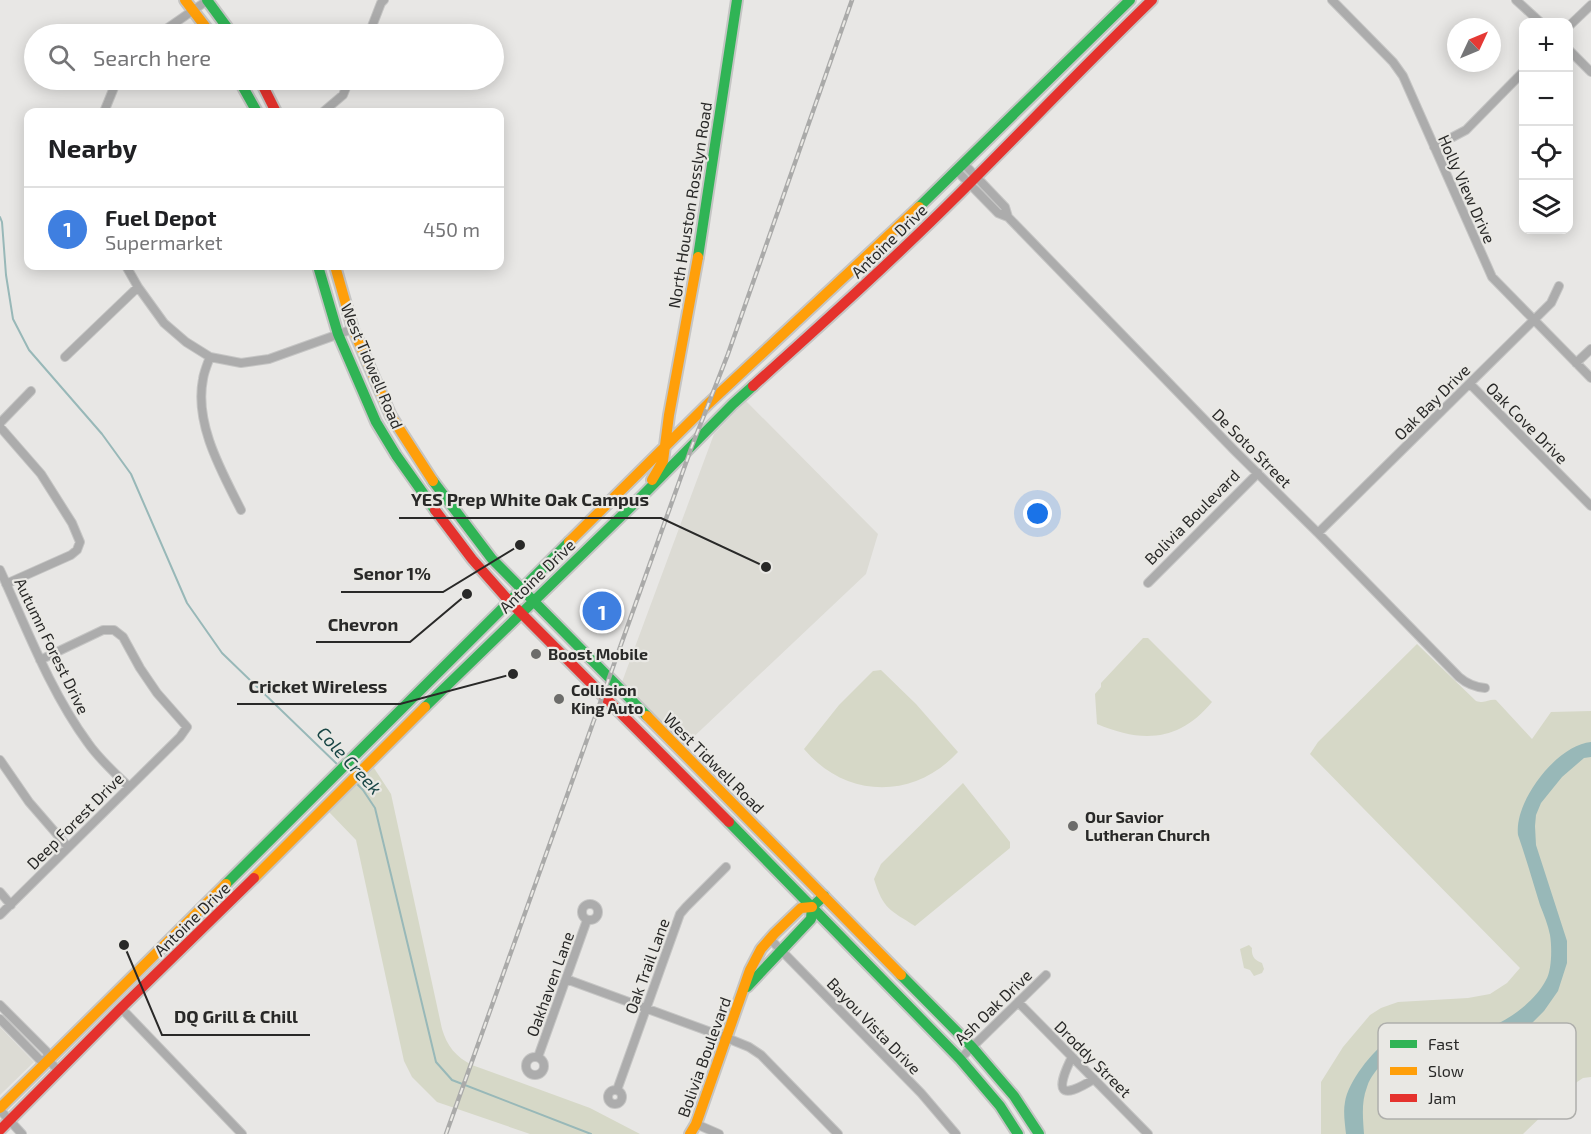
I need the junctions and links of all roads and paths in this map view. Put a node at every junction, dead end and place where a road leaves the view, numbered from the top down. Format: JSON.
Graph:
{"nodes":[{"id":1,"x":185,"y":0,"type":"edge"},
{"id":2,"x":208,"y":0,"type":"edge"},
{"id":3,"x":384,"y":0,"type":"edge"},
{"id":4,"x":737,"y":0,"type":"edge"},
{"id":5,"x":1130,"y":0,"type":"edge"},
{"id":6,"x":1152,"y":0,"type":"edge"},
{"id":7,"x":1332,"y":0,"type":"edge"},
{"id":8,"x":1516,"y":0,"type":"edge"},
{"id":9,"x":1591,"y":5,"type":"edge"},
{"id":10,"x":193,"y":10,"type":"junction"},
{"id":11,"x":1536,"y":18,"type":"edge"},
{"id":12,"x":1573,"y":23,"type":"edge"},
{"id":13,"x":173,"y":24,"type":"edge"},
{"id":14,"x":204,"y":24,"type":"edge"},
{"id":15,"x":225,"y":24,"type":"edge"},
{"id":16,"x":373,"y":24,"type":"edge"},
{"id":17,"x":1573,"y":53,"type":"edge"},
{"id":18,"x":1523,"y":72,"type":"edge"},
{"id":19,"x":1591,"y":72,"type":"edge"},
{"id":20,"x":113,"y":90,"type":"edge"},
{"id":21,"x":245,"y":90,"type":"edge"},
{"id":22,"x":265,"y":90,"type":"edge"},
{"id":23,"x":345,"y":90,"type":"edge"},
{"id":24,"x":106,"y":108,"type":"edge"},
{"id":25,"x":255,"y":108,"type":"edge"},
{"id":26,"x":274,"y":108,"type":"edge"},
{"id":27,"x":328,"y":108,"type":"edge"},
{"id":28,"x":1434,"y":147,"type":"junction"},
{"id":29,"x":961,"y":168,"type":"junction"},
{"id":30,"x":973,"y":180,"type":"junction"},
{"id":31,"x":128,"y":270,"type":"edge"},
{"id":32,"x":319,"y":270,"type":"edge"},
{"id":33,"x":336,"y":270,"type":"edge"},
{"id":34,"x":1559,"y":286,"type":"dead end"},
{"id":35,"x":138,"y":287,"type":"junction"},
{"id":36,"x":1534,"y":320,"type":"junction"},
{"id":37,"x":353,"y":329,"type":"junction"},
{"id":38,"x":338,"y":334,"type":"junction"},
{"id":39,"x":1591,"y":349,"type":"edge"},
{"id":40,"x":65,"y":357,"type":"dead end"},
{"id":41,"x":210,"y":357,"type":"junction"},
{"id":42,"x":1576,"y":363,"type":"junction"},
{"id":43,"x":1591,"y":378,"type":"edge"},
{"id":44,"x":1470,"y":384,"type":"junction"},
{"id":45,"x":31,"y":391,"type":"dead end"},
{"id":46,"x":391,"y":416,"type":"junction"},
{"id":47,"x":668,"y":418,"type":"junction"},
{"id":48,"x":376,"y":423,"type":"junction"},
{"id":49,"x":0,"y":425,"type":"edge"},
{"id":50,"x":685,"y":428,"type":"junction"},
{"id":51,"x":665,"y":448,"type":"junction"},
{"id":52,"x":1258,"y":473,"type":"junction"},
{"id":53,"x":618,"y":493,"type":"junction"},
{"id":54,"x":642,"y":496,"type":"junction"},
{"id":55,"x":1591,"y":506,"type":"edge"},
{"id":56,"x":241,"y":510,"type":"dead end"},
{"id":57,"x":601,"y":510,"type":"junction"},
{"id":58,"x":612,"y":524,"type":"junction"},
{"id":59,"x":1318,"y":533,"type":"junction"},
{"id":60,"x":0,"y":570,"type":"edge"},
{"id":61,"x":1148,"y":583,"type":"dead end"},
{"id":62,"x":6,"y":584,"type":"junction"},
{"id":63,"x":522,"y":589,"type":"junction"},
{"id":64,"x":509,"y":601,"type":"junction"},
{"id":65,"x":533,"y":601,"type":"junction"},
{"id":66,"x":520,"y":613,"type":"junction"},
{"id":67,"x":40,"y":660,"type":"junction"},
{"id":68,"x":596,"y":665,"type":"junction"},
{"id":69,"x":585,"y":677,"type":"junction"},
{"id":70,"x":1485,"y":688,"type":"dead end"},
{"id":71,"x":674,"y":744,"type":"junction"},
{"id":72,"x":663,"y":755,"type":"junction"},
{"id":73,"x":0,"y":760,"type":"edge"},
{"id":74,"x":129,"y":787,"type":"junction"},
{"id":75,"x":742,"y":813,"type":"junction"},
{"id":76,"x":731,"y":824,"type":"junction"},
{"id":77,"x":68,"y":847,"type":"junction"},
{"id":78,"x":256,"y":853,"type":"junction"},
{"id":79,"x":268,"y":866,"type":"junction"},
{"id":80,"x":726,"y":867,"type":"dead end"},
{"id":81,"x":0,"y":892,"type":"edge"},
{"id":82,"x":824,"y":896,"type":"junction"},
{"id":83,"x":11,"y":904,"type":"junction"},
{"id":84,"x":812,"y":907,"type":"junction"},
{"id":85,"x":0,"y":915,"type":"edge"},
{"id":86,"x":192,"y":919,"type":"junction"},
{"id":87,"x":587,"y":920,"type":"dead end"},
{"id":88,"x":202,"y":930,"type":"junction"},
{"id":89,"x":770,"y":939,"type":"junction"},
{"id":90,"x":781,"y":950,"type":"junction"},
{"id":91,"x":1046,"y":975,"type":"dead end"},
{"id":92,"x":566,"y":980,"type":"junction"},
{"id":93,"x":908,"y":981,"type":"junction"},
{"id":94,"x":745,"y":990,"type":"junction"},
{"id":95,"x":895,"y":992,"type":"junction"},
{"id":96,"x":112,"y":998,"type":"junction"},
{"id":97,"x":1018,"y":1002,"type":"junction"},
{"id":98,"x":0,"y":1005,"type":"edge"},
{"id":99,"x":122,"y":1008,"type":"junction"},
{"id":100,"x":645,"y":1009,"type":"junction"},
{"id":101,"x":0,"y":1019,"type":"edge"},
{"id":102,"x":727,"y":1038,"type":"junction"},
{"id":103,"x":972,"y":1047,"type":"junction"},
{"id":104,"x":538,"y":1057,"type":"dead end"},
{"id":105,"x":1072,"y":1057,"type":"junction"},
{"id":106,"x":960,"y":1059,"type":"junction"},
{"id":107,"x":48,"y":1060,"type":"junction"},
{"id":108,"x":59,"y":1071,"type":"junction"},
{"id":109,"x":1094,"y":1079,"type":"junction"},
{"id":110,"x":617,"y":1090,"type":"dead end"},
{"id":111,"x":0,"y":1109,"type":"edge"},
{"id":112,"x":10,"y":1121,"type":"junction"},
{"id":113,"x":693,"y":1129,"type":"edge"},
{"id":114,"x":0,"y":1130,"type":"edge"},
{"id":115,"x":22,"y":1134,"type":"edge"},
{"id":116,"x":242,"y":1134,"type":"edge"},
{"id":117,"x":719,"y":1134,"type":"edge"},
{"id":118,"x":838,"y":1134,"type":"edge"},
{"id":119,"x":956,"y":1134,"type":"edge"},
{"id":120,"x":1018,"y":1134,"type":"edge"},
{"id":121,"x":1039,"y":1134,"type":"edge"},
{"id":122,"x":1148,"y":1134,"type":"edge"}],
"edges":[{"from":1,"to":10,"type":"main road"},
{"from":2,"to":10,"type":"street"},
{"from":2,"to":15,"type":"main road"},
{"from":3,"to":16,"type":"street"},
{"from":4,"to":47,"type":"main road","name":"North Houston Rosslyn Road"},
{"from":5,"to":29,"type":"main road","name":"Antoine Drive"},
{"from":6,"to":30,"type":"main road","name":"Antoine Drive"},
{"from":7,"to":28,"type":"street","name":"Holly View Drive"},
{"from":8,"to":11,"type":"street"},
{"from":9,"to":12,"type":"street"},
{"from":10,"to":13,"type":"street"},
{"from":10,"to":14,"type":"main road"},
{"from":17,"to":19,"type":"street"},
{"from":18,"to":28,"type":"street"},
{"from":20,"to":24,"type":"street"},
{"from":21,"to":25,"type":"main road"},
{"from":22,"to":26,"type":"main road"},
{"from":23,"to":27,"type":"street"},
{"from":28,"to":36,"type":"street","name":"Holly View Drive"},
{"from":29,"to":30,"type":"street","name":"De Soto Street"},
{"from":29,"to":50,"type":"main road","name":"Antoine Drive"},
{"from":30,"to":52,"type":"street","name":"De Soto Street"},
{"from":30,"to":54,"type":"main road","name":"Antoine Drive"},
{"from":31,"to":35,"type":"street"},
{"from":32,"to":38,"type":"main road","name":"West Tidwell Road"},
{"from":33,"to":37,"type":"main road","name":"West Tidwell Road"},
{"from":34,"to":36,"type":"street","name":"Oak Bay Drive"},
{"from":35,"to":40,"type":"street"},
{"from":35,"to":41,"type":"street"},
{"from":36,"to":42,"type":"street","name":"Holly View Drive"},
{"from":36,"to":44,"type":"street","name":"Oak Bay Drive"},
{"from":37,"to":38,"type":"street"},
{"from":37,"to":46,"type":"main road","name":"West Tidwell Road"},
{"from":38,"to":41,"type":"street"},
{"from":38,"to":48,"type":"main road","name":"West Tidwell Road"},
{"from":39,"to":42,"type":"street"},
{"from":41,"to":56,"type":"street"},
{"from":42,"to":43,"type":"street","name":"Holly View Drive"},
{"from":44,"to":55,"type":"street","name":"Oak Cove Drive"},
{"from":44,"to":59,"type":"street","name":"Oak Bay Drive"},
{"from":45,"to":49,"type":"street"},
{"from":46,"to":48,"type":"street"},
{"from":46,"to":63,"type":"main road","name":"West Tidwell Road"},
{"from":47,"to":50,"type":"main road"},
{"from":47,"to":51,"type":"main road","name":"North Houston Rosslyn Road"},
{"from":47,"to":53,"type":"main road","name":"North Houston Rosslyn Road"},
{"from":48,"to":64,"type":"main road","name":"West Tidwell Road"},
{"from":49,"to":62,"type":"street"},
{"from":50,"to":51,"type":"main road","name":"Antoine Drive"},
{"from":51,"to":53,"type":"main road","name":"Antoine Drive"},
{"from":51,"to":54,"type":"main road","name":"North Houston Rosslyn Road"},
{"from":52,"to":59,"type":"street","name":"De Soto Street"},
{"from":52,"to":61,"type":"street","name":"Bolivia Boulevard"},
{"from":53,"to":57,"type":"main road","name":"Antoine Drive"},
{"from":54,"to":58,"type":"main road","name":"Antoine Drive"},
{"from":57,"to":58,"type":"main road"},
{"from":57,"to":63,"type":"main road","name":"Antoine Drive"},
{"from":58,"to":65,"type":"main road","name":"Antoine Drive"},
{"from":59,"to":70,"type":"street","name":"De Soto Street"},
{"from":60,"to":62,"type":"street","name":"Autumn Forest Drive"},
{"from":62,"to":67,"type":"street","name":"Autumn Forest Drive"},
{"from":63,"to":64,"type":"main road","name":"Antoine Drive"},
{"from":63,"to":65,"type":"main road","name":"West Tidwell Road"},
{"from":64,"to":66,"type":"main road","name":"West Tidwell Road"},
{"from":64,"to":78,"type":"main road","name":"Antoine Drive"},
{"from":65,"to":66,"type":"main road","name":"Antoine Drive"},
{"from":65,"to":68,"type":"main road","name":"West Tidwell Road"},
{"from":66,"to":69,"type":"main road","name":"West Tidwell Road"},
{"from":66,"to":79,"type":"main road","name":"Antoine Drive"},
{"from":67,"to":74,"type":"street","name":"Autumn Forest Drive"},
{"from":67,"to":74,"type":"street","name":"Deep Forest Drive"},
{"from":68,"to":69,"type":"main road"},
{"from":68,"to":71,"type":"main road","name":"West Tidwell Road"},
{"from":69,"to":72,"type":"main road","name":"West Tidwell Road"},
{"from":71,"to":72,"type":"main road"},
{"from":71,"to":75,"type":"main road","name":"West Tidwell Road"},
{"from":72,"to":76,"type":"main road","name":"West Tidwell Road"},
{"from":73,"to":77,"type":"street"},
{"from":74,"to":77,"type":"street","name":"Deep Forest Drive"},
{"from":75,"to":76,"type":"main road"},
{"from":75,"to":82,"type":"main road","name":"West Tidwell Road"},
{"from":76,"to":84,"type":"main road","name":"West Tidwell Road"},
{"from":77,"to":83,"type":"street","name":"Deep Forest Drive"},
{"from":78,"to":79,"type":"main road"},
{"from":78,"to":86,"type":"main road","name":"Antoine Drive"},
{"from":79,"to":88,"type":"main road","name":"Antoine Drive"},
{"from":80,"to":100,"type":"street","name":"Oak Trail Lane"},
{"from":81,"to":83,"type":"street"},
{"from":82,"to":84,"type":"main road","name":"Bolivia Boulevard"},
{"from":82,"to":93,"type":"main road","name":"West Tidwell Road"},
{"from":83,"to":85,"type":"street","name":"Deep Forest Drive"},
{"from":84,"to":89,"type":"main road","name":"Bolivia Boulevard"},
{"from":84,"to":90,"type":"main road","name":"Bolivia Boulevard"},
{"from":84,"to":95,"type":"main road","name":"West Tidwell Road"},
{"from":86,"to":88,"type":"main road"},
{"from":86,"to":96,"type":"main road","name":"Antoine Drive"},
{"from":87,"to":92,"type":"street","name":"Oakhaven Lane"},
{"from":88,"to":99,"type":"main road","name":"Antoine Drive"},
{"from":89,"to":90,"type":"street","name":"Bayou Vista Drive"},
{"from":89,"to":94,"type":"main road","name":"Bolivia Boulevard"},
{"from":90,"to":94,"type":"main road","name":"Bolivia Boulevard"},
{"from":90,"to":119,"type":"street","name":"Bayou Vista Drive"},
{"from":91,"to":97,"type":"street","name":"Ash Oak Drive"},
{"from":92,"to":100,"type":"street"},
{"from":92,"to":104,"type":"street","name":"Oakhaven Lane"},
{"from":93,"to":95,"type":"main road"},
{"from":93,"to":103,"type":"main road","name":"West Tidwell Road"},
{"from":94,"to":102,"type":"main road","name":"Bolivia Boulevard"},
{"from":95,"to":106,"type":"main road","name":"West Tidwell Road"},
{"from":96,"to":99,"type":"main road"},
{"from":96,"to":107,"type":"main road","name":"Antoine Drive"},
{"from":97,"to":103,"type":"street","name":"Ash Oak Drive"},
{"from":97,"to":105,"type":"street","name":"Droddy Street"},
{"from":98,"to":107,"type":"street"},
{"from":99,"to":108,"type":"main road","name":"Antoine Drive"},
{"from":99,"to":116,"type":"street"},
{"from":100,"to":102,"type":"street"},
{"from":100,"to":110,"type":"street","name":"Oak Trail Lane"},
{"from":101,"to":107,"type":"street"},
{"from":102,"to":113,"type":"main road","name":"Bolivia Boulevard"},
{"from":102,"to":118,"type":"street"},
{"from":103,"to":106,"type":"street","name":"Ash Oak Drive"},
{"from":103,"to":121,"type":"main road","name":"West Tidwell Road"},
{"from":105,"to":109,"type":"street","name":"Droddy Street"},
{"from":105,"to":109,"type":"street"},
{"from":106,"to":120,"type":"main road","name":"West Tidwell Road"},
{"from":107,"to":108,"type":"street"},
{"from":107,"to":111,"type":"main road","name":"Antoine Drive"},
{"from":108,"to":112,"type":"main road","name":"Antoine Drive"},
{"from":109,"to":122,"type":"street","name":"Droddy Street"},
{"from":111,"to":112,"type":"street"},
{"from":112,"to":114,"type":"main road","name":"Antoine Drive"},
{"from":112,"to":115,"type":"street"},
{"from":113,"to":117,"type":"street"}]}
